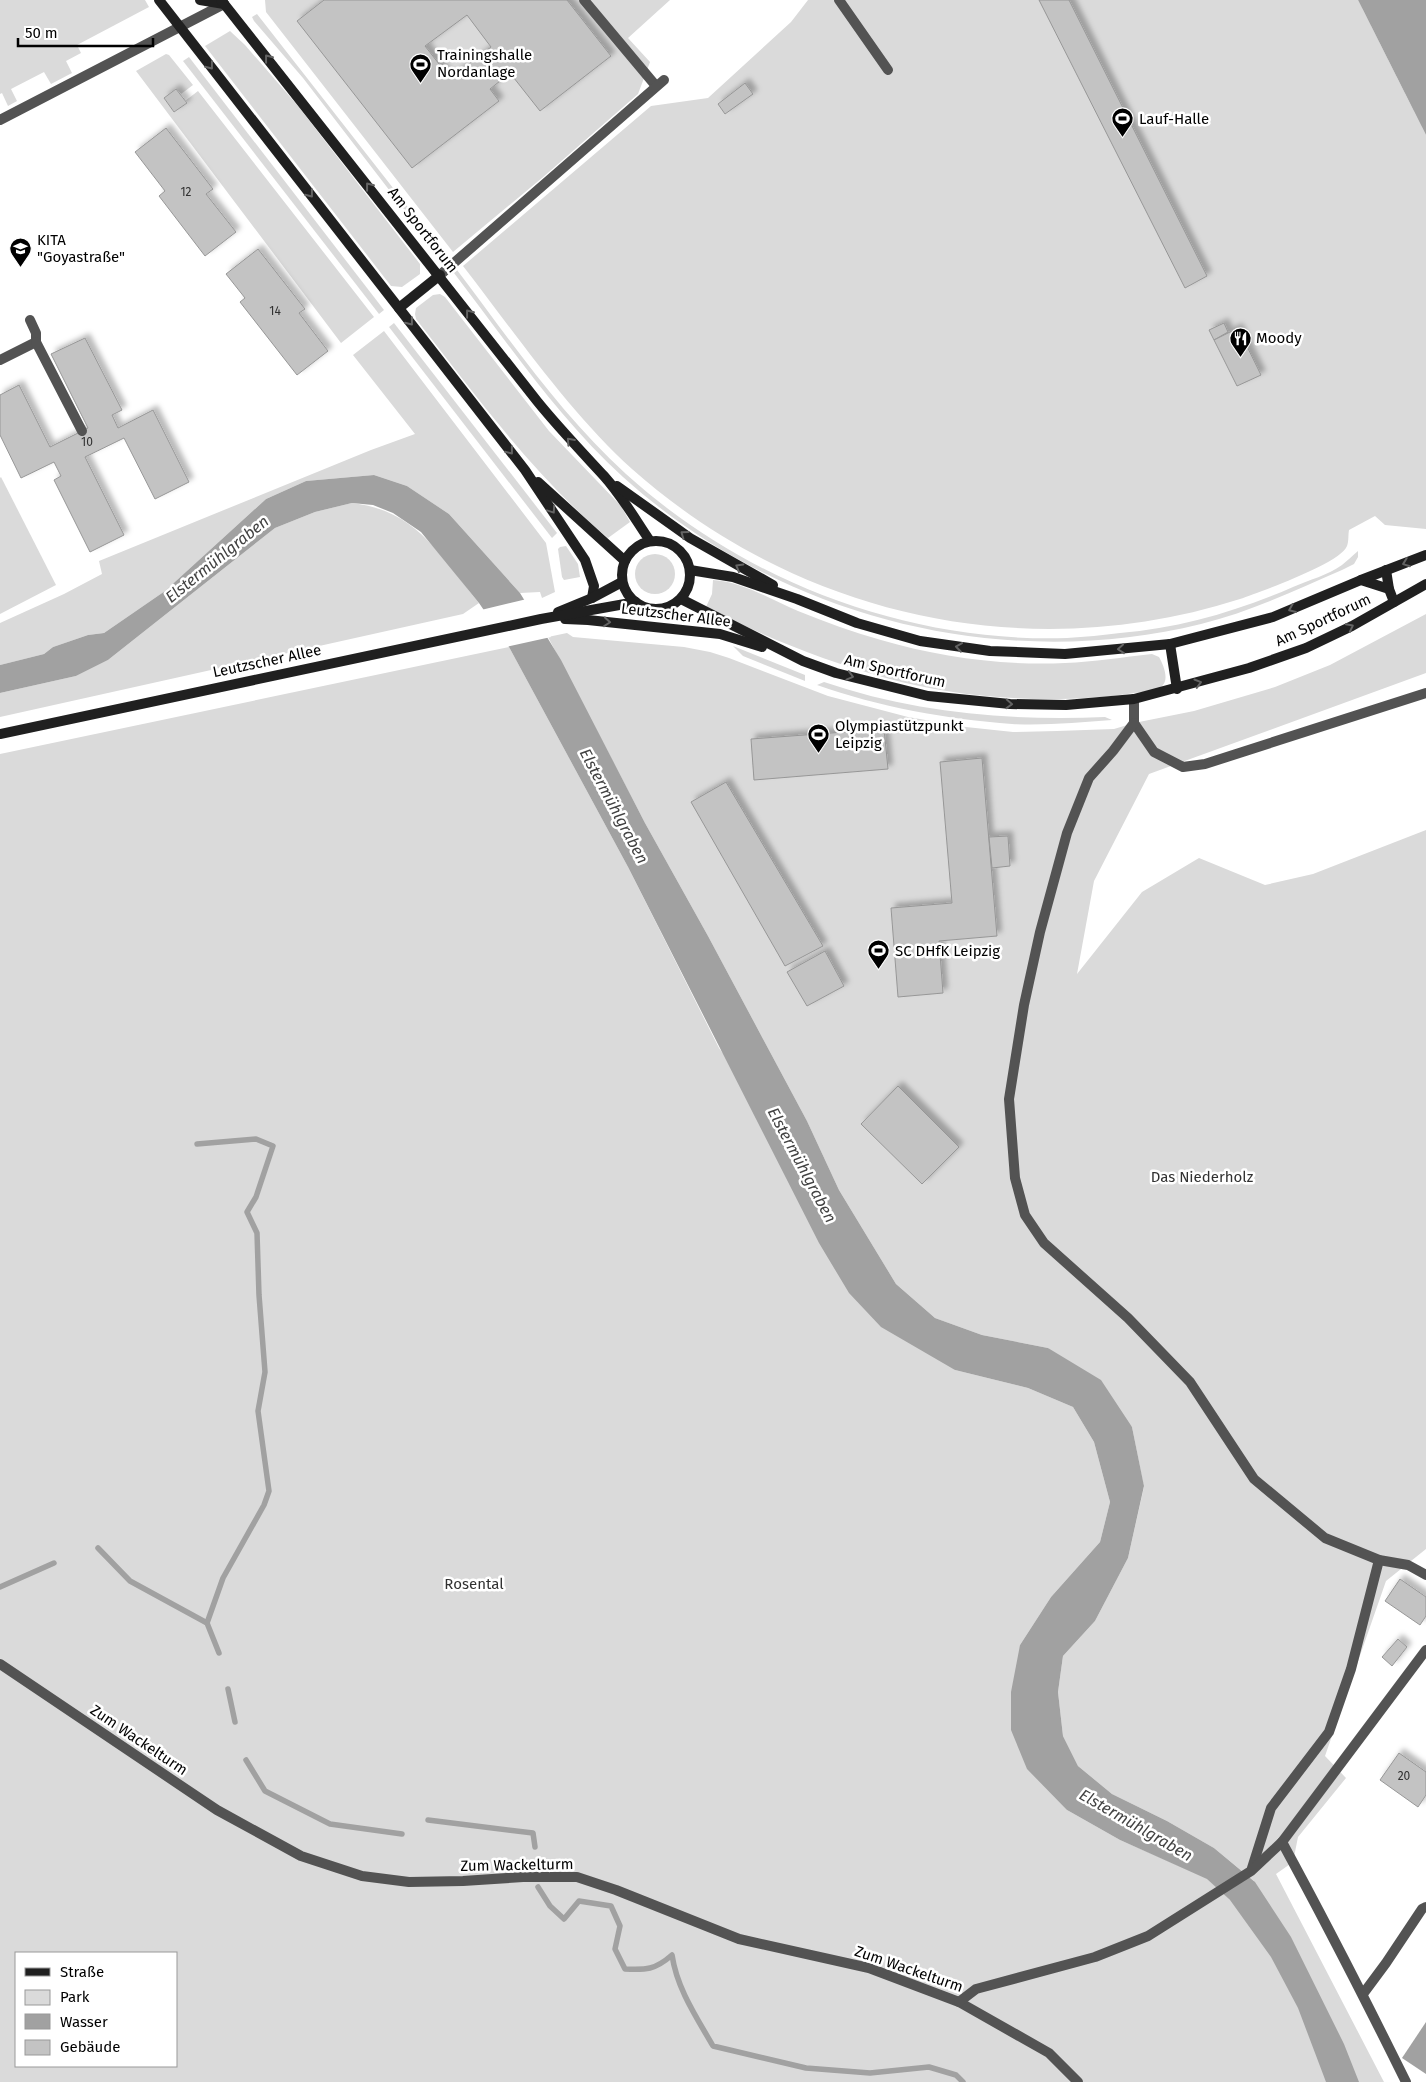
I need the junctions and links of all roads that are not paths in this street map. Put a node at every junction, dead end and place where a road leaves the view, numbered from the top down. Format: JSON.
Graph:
{"nodes":[{"id":1,"x":159,"y":0,"type":"edge"},
{"id":2,"x":200,"y":0,"type":"edge"},
{"id":3,"x":584,"y":0,"type":"edge"},
{"id":4,"x":839,"y":0,"type":"edge"},
{"id":5,"x":223,"y":2,"type":"edge"},
{"id":6,"x":180,"y":28,"type":"junction"},
{"id":7,"x":888,"y":70,"type":"dead end"},
{"id":8,"x":0,"y":120,"type":"edge"},
{"id":9,"x":440,"y":276,"type":"junction"},
{"id":10,"x":399,"y":308,"type":"junction"},
{"id":11,"x":30,"y":320,"type":"dead end"},
{"id":12,"x":36,"y":342,"type":"junction"},
{"id":13,"x":0,"y":360,"type":"edge"},
{"id":14,"x":82,"y":431,"type":"dead end"},
{"id":15,"x":524,"y":470,"type":"junction"},
{"id":16,"x":604,"y":476,"type":"junction"},
{"id":17,"x":650,"y":541,"type":"junction"},
{"id":18,"x":1426,"y":555,"type":"edge"},
{"id":19,"x":625,"y":561,"type":"junction"},
{"id":20,"x":690,"y":570,"type":"junction"},
{"id":21,"x":1386,"y":570,"type":"junction"},
{"id":22,"x":1361,"y":580,"type":"junction"},
{"id":23,"x":622,"y":582,"type":"junction"},
{"id":24,"x":1426,"y":584,"type":"edge"},
{"id":25,"x":1389,"y":589,"type":"junction"},
{"id":26,"x":592,"y":598,"type":"junction"},
{"id":27,"x":680,"y":599,"type":"junction"},
{"id":28,"x":797,"y":599,"type":"junction"},
{"id":29,"x":636,"y":602,"type":"junction"},
{"id":30,"x":1394,"y":602,"type":"junction"},
{"id":31,"x":541,"y":619,"type":"junction"},
{"id":32,"x":1170,"y":644,"type":"junction"},
{"id":33,"x":804,"y":661,"type":"junction"},
{"id":34,"x":1177,"y":688,"type":"junction"},
{"id":35,"x":1426,"y":694,"type":"edge"},
{"id":36,"x":1134,"y":699,"type":"junction"},
{"id":37,"x":1134,"y":723,"type":"junction"},
{"id":38,"x":0,"y":734,"type":"edge"},
{"id":39,"x":1379,"y":1560,"type":"junction"},
{"id":40,"x":1426,"y":1575,"type":"edge"},
{"id":41,"x":1425,"y":1655,"type":"edge"},
{"id":42,"x":0,"y":1664,"type":"edge"},
{"id":43,"x":1282,"y":1842,"type":"junction"},
{"id":44,"x":1251,"y":1871,"type":"junction"},
{"id":45,"x":1426,"y":1907,"type":"edge"},
{"id":46,"x":1362,"y":1994,"type":"junction"},
{"id":47,"x":959,"y":2002,"type":"junction"},
{"id":48,"x":1078,"y":2082,"type":"edge"},
{"id":49,"x":1406,"y":2082,"type":"edge"}],
"edges":[{"from":1,"to":6,"type":"main road"},
{"from":2,"to":5,"type":"main road"},
{"from":3,"to":9,"type":"street"},
{"from":4,"to":7,"type":"street"},
{"from":5,"to":6,"type":"street"},
{"from":9,"to":5,"type":"main road","name":"Am Sportforum","one_way":true},
{"from":6,"to":8,"type":"street"},
{"from":6,"to":10,"type":"main road","one_way":true},
{"from":9,"to":10,"type":"main road"},
{"from":16,"to":9,"type":"main road","name":"Am Sportforum","one_way":true},
{"from":10,"to":15,"type":"main road","one_way":true},
{"from":11,"to":12,"type":"street"},
{"from":12,"to":13,"type":"street"},
{"from":12,"to":14,"type":"street"},
{"from":15,"to":19,"type":"main road"},
{"from":15,"to":26,"type":"main road","one_way":true},
{"from":16,"to":17,"type":"main road","name":"Am Sportforum"},
{"from":28,"to":16,"type":"main road","name":"Am Sportforum","one_way":true},
{"from":17,"to":19,"type":"main road"},
{"from":17,"to":20,"type":"main road"},
{"from":18,"to":21,"type":"main road","name":"Am Sportforum","one_way":true},
{"from":19,"to":23,"type":"main road"},
{"from":20,"to":27,"type":"main road"},
{"from":20,"to":28,"type":"main road","name":"Am Sportforum"},
{"from":21,"to":22,"type":"main road","name":"Am Sportforum"},
{"from":21,"to":25,"type":"main road","name":"Am Sportforum"},
{"from":22,"to":25,"type":"main road","name":"Am Sportforum"},
{"from":22,"to":32,"type":"main road","name":"Am Sportforum","one_way":true},
{"from":23,"to":26,"type":"main road","name":"Leutzscher Allee"},
{"from":23,"to":29,"type":"main road"},
{"from":24,"to":30,"type":"main road","name":"Am Sportforum"},
{"from":25,"to":30,"type":"main road","name":"Am Sportforum"},
{"from":26,"to":31,"type":"main road","name":"Leutzscher Allee"},
{"from":27,"to":29,"type":"main road"},
{"from":27,"to":33,"type":"main road","name":"Am Sportforum"},
{"from":32,"to":28,"type":"main road","name":"Am Sportforum","one_way":true},
{"from":29,"to":31,"type":"main road","name":"Leutzscher Allee"},
{"from":34,"to":30,"type":"main road","name":"Am Sportforum","one_way":true},
{"from":31,"to":33,"type":"main road","name":"Leutzscher Allee","one_way":true},
{"from":31,"to":38,"type":"main road","name":"Leutzscher Allee"},
{"from":32,"to":34,"type":"main road"},
{"from":33,"to":36,"type":"main road","name":"Am Sportforum","one_way":true},
{"from":34,"to":36,"type":"main road","name":"Am Sportforum"},
{"from":35,"to":37,"type":"street"},
{"from":36,"to":37,"type":"street"},
{"from":37,"to":39,"type":"street"},
{"from":39,"to":40,"type":"street"},
{"from":39,"to":44,"type":"street"},
{"from":41,"to":43,"type":"street"},
{"from":42,"to":47,"type":"street","name":"Zum Wackelturm"},
{"from":43,"to":44,"type":"street"},
{"from":43,"to":46,"type":"street"},
{"from":44,"to":47,"type":"street"},
{"from":45,"to":46,"type":"street"},
{"from":46,"to":49,"type":"street"},
{"from":47,"to":48,"type":"street","name":"Zum Wackelturm"}]}
